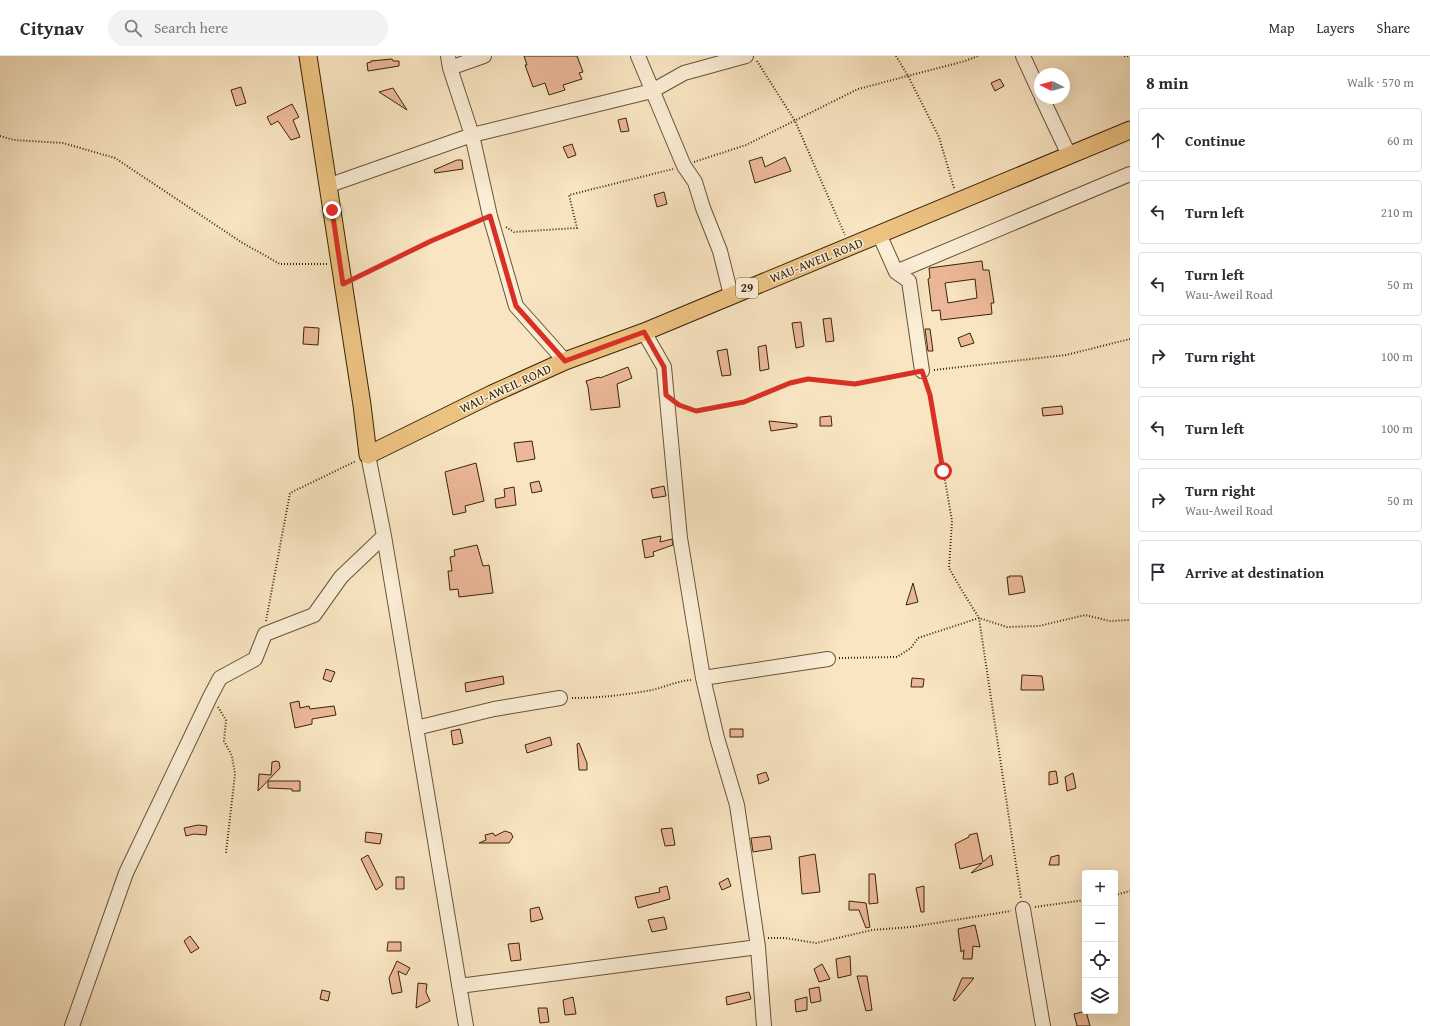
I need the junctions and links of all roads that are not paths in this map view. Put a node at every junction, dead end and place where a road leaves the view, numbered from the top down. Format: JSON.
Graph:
{"nodes":[{"id":1,"x":308,"y":56,"type":"edge"},
{"id":2,"x":484,"y":56,"type":"edge"},
{"id":3,"x":638,"y":56,"type":"edge"},
{"id":4,"x":746,"y":56,"type":"edge"},
{"id":5,"x":1023,"y":56,"type":"edge"},
{"id":6,"x":449,"y":62,"type":"edge"},
{"id":7,"x":1034,"y":80,"type":"edge"},
{"id":8,"x":652,"y":91,"type":"junction"},
{"id":9,"x":1045,"y":104,"type":"edge"},
{"id":10,"x":1130,"y":130,"type":"edge"},
{"id":11,"x":472,"y":135,"type":"junction"},
{"id":12,"x":1069,"y":155,"type":"junction"},
{"id":13,"x":1130,"y":174,"type":"edge"},
{"id":14,"x":328,"y":186,"type":"junction"},
{"id":15,"x":879,"y":234,"type":"junction"},
{"id":16,"x":896,"y":272,"type":"junction"},
{"id":17,"x":731,"y":295,"type":"junction"},
{"id":18,"x":644,"y":332,"type":"junction"},
{"id":19,"x":565,"y":361,"type":"junction"},
{"id":20,"x":922,"y":371,"type":"road end"},
{"id":21,"x":368,"y":455,"type":"junction"},
{"id":22,"x":384,"y":536,"type":"junction"},
{"id":23,"x":828,"y":659,"type":"road end"},
{"id":24,"x":703,"y":678,"type":"junction"},
{"id":25,"x":560,"y":698,"type":"road end"},
{"id":26,"x":416,"y":728,"type":"junction"},
{"id":27,"x":1023,"y":909,"type":"road end"},
{"id":28,"x":758,"y":947,"type":"junction"},
{"id":29,"x":459,"y":986,"type":"junction"},
{"id":30,"x":72,"y":1026,"type":"edge"},
{"id":31,"x":466,"y":1026,"type":"edge"},
{"id":32,"x":764,"y":1026,"type":"edge"},
{"id":33,"x":1043,"y":1026,"type":"edge"}],
"edges":[{"from":1,"to":14,"type":"main road"},
{"from":2,"to":6,"type":"street"},
{"from":3,"to":8,"type":"street"},
{"from":4,"to":8,"type":"street"},
{"from":5,"to":7,"type":"street"},
{"from":6,"to":11,"type":"street"},
{"from":8,"to":11,"type":"street"},
{"from":8,"to":17,"type":"street"},
{"from":9,"to":12,"type":"street"},
{"from":10,"to":12,"type":"main road","name":"WAU-AWEIL ROAD","number":"29"},
{"from":11,"to":14,"type":"street"},
{"from":11,"to":19,"type":"street"},
{"from":12,"to":15,"type":"main road","name":"WAU-AWEIL ROAD","number":"29"},
{"from":13,"to":16,"type":"street"},
{"from":14,"to":21,"type":"main road"},
{"from":15,"to":16,"type":"street"},
{"from":15,"to":17,"type":"main road","name":"WAU-AWEIL ROAD","number":"29"},
{"from":16,"to":20,"type":"street"},
{"from":17,"to":18,"type":"main road","name":"WAU-AWEIL ROAD","number":"29"},
{"from":18,"to":19,"type":"main road","name":"WAU-AWEIL ROAD","number":"29"},
{"from":18,"to":24,"type":"street"},
{"from":19,"to":21,"type":"main road","name":"WAU-AWEIL ROAD","number":"29"},
{"from":21,"to":22,"type":"street"},
{"from":22,"to":26,"type":"street"},
{"from":22,"to":30,"type":"street"},
{"from":23,"to":24,"type":"street"},
{"from":24,"to":28,"type":"street"},
{"from":25,"to":26,"type":"street"},
{"from":26,"to":29,"type":"street"},
{"from":27,"to":33,"type":"street"},
{"from":28,"to":29,"type":"street"},
{"from":28,"to":32,"type":"street"},
{"from":29,"to":31,"type":"street"}]}
